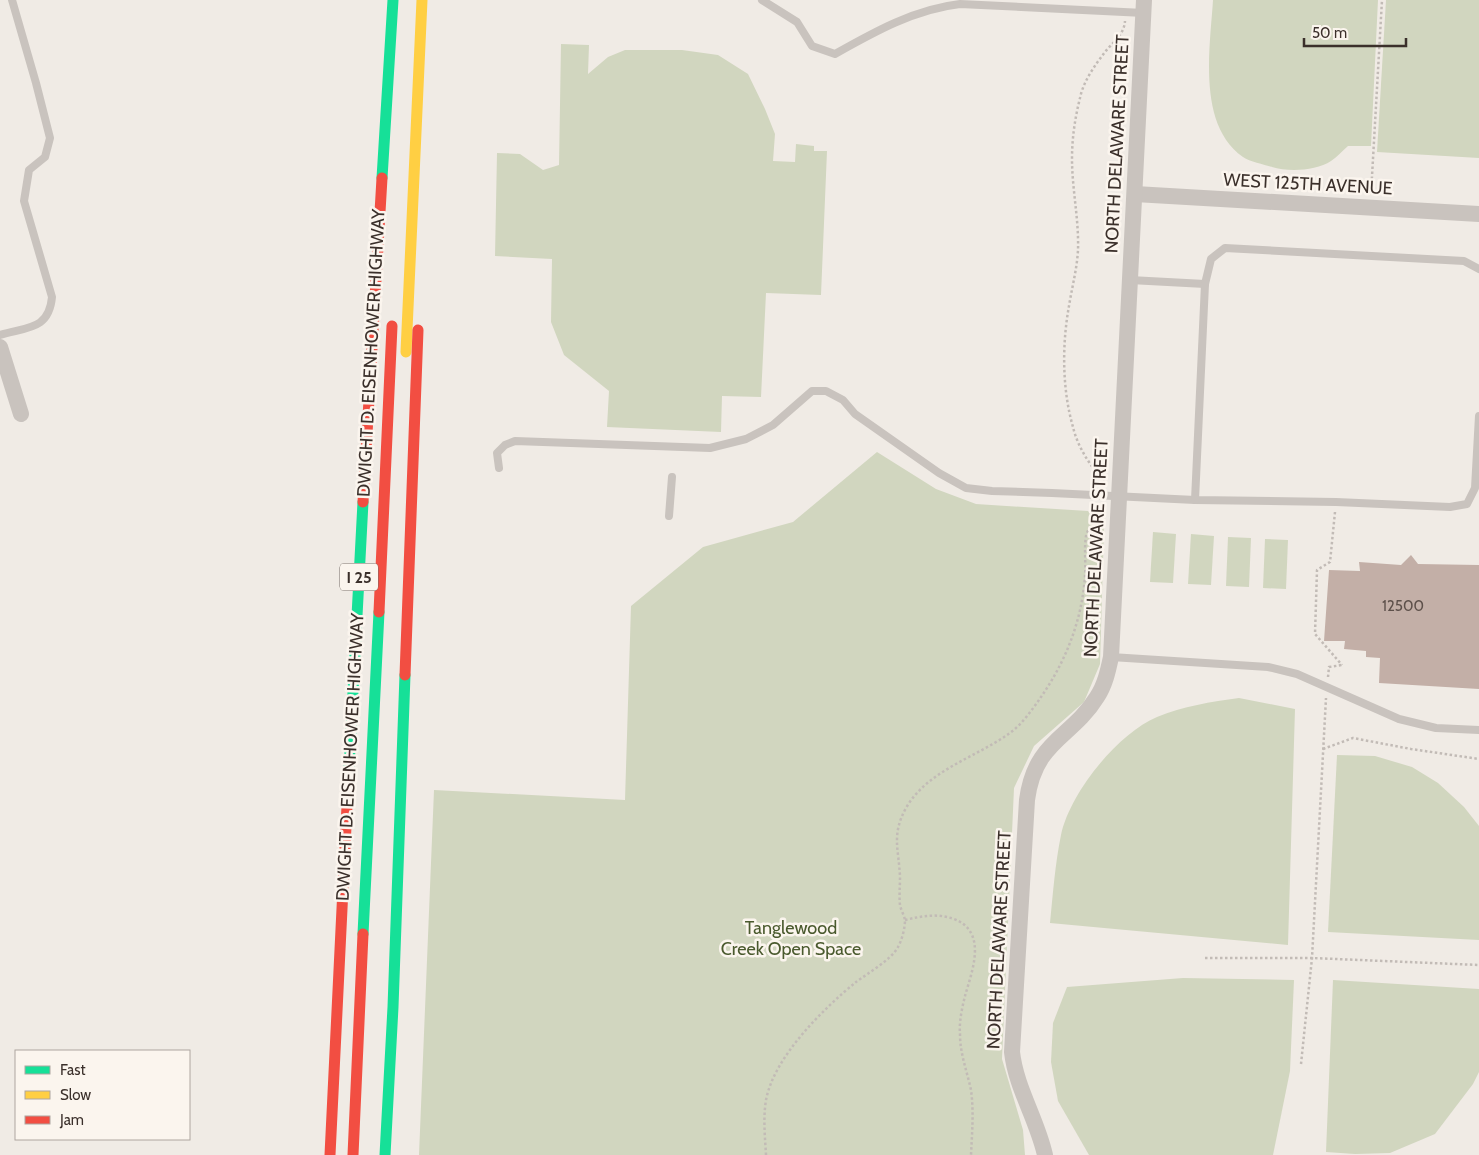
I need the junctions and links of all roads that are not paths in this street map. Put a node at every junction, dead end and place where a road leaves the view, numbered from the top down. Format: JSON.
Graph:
{"nodes":[{"id":1,"x":12,"y":0,"type":"edge"},
{"id":2,"x":393,"y":0,"type":"edge"},
{"id":3,"x":422,"y":0,"type":"edge"},
{"id":4,"x":762,"y":0,"type":"edge"},
{"id":5,"x":1144,"y":6,"type":"edge"},
{"id":6,"x":428,"y":127,"type":"dead end"},
{"id":7,"x":1135,"y":194,"type":"junction"},
{"id":8,"x":1479,"y":214,"type":"edge"},
{"id":9,"x":1479,"y":269,"type":"edge"},
{"id":10,"x":1130,"y":280,"type":"junction"},
{"id":11,"x":1205,"y":284,"type":"junction"},
{"id":12,"x":392,"y":319,"type":"dead end"},
{"id":13,"x":0,"y":334,"type":"edge"},
{"id":14,"x":0,"y":347,"type":"edge"},
{"id":15,"x":405,"y":378,"type":"dead end"},
{"id":16,"x":21,"y":414,"type":"dead end"},
{"id":17,"x":1479,"y":416,"type":"edge"},
{"id":18,"x":500,"y":468,"type":"dead end"},
{"id":19,"x":672,"y":477,"type":"dead end"},
{"id":20,"x":1119,"y":496,"type":"junction"},
{"id":21,"x":1195,"y":500,"type":"junction"},
{"id":22,"x":669,"y":516,"type":"dead end"},
{"id":23,"x":1111,"y":657,"type":"junction"},
{"id":24,"x":1479,"y":730,"type":"edge"},
{"id":25,"x":330,"y":1155,"type":"edge"},
{"id":26,"x":353,"y":1155,"type":"edge"},
{"id":27,"x":385,"y":1155,"type":"edge"},
{"id":28,"x":1045,"y":1155,"type":"edge"}],
"edges":[{"from":1,"to":13,"type":"lane"},
{"from":2,"to":25,"type":"highway","name":"DWIGHT D. EISENHOWER HIGHWAY","number":"I 25"},
{"from":3,"to":15,"type":"highway"},
{"from":4,"to":5,"type":"lane"},
{"from":5,"to":7,"type":"street","name":"NORTH DELAWARE STREET"},
{"from":6,"to":27,"type":"highway"},
{"from":7,"to":8,"type":"street","name":"WEST 125TH AVENUE"},
{"from":7,"to":10,"type":"street","name":"NORTH DELAWARE STREET"},
{"from":9,"to":11,"type":"lane"},
{"from":10,"to":11,"type":"lane"},
{"from":10,"to":20,"type":"street","name":"NORTH DELAWARE STREET"},
{"from":11,"to":21,"type":"lane"},
{"from":12,"to":26,"type":"highway"},
{"from":14,"to":16,"type":"street"},
{"from":17,"to":21,"type":"lane"},
{"from":18,"to":20,"type":"lane"},
{"from":19,"to":22,"type":"lane"},
{"from":20,"to":21,"type":"lane"},
{"from":20,"to":23,"type":"street","name":"NORTH DELAWARE STREET"},
{"from":23,"to":24,"type":"lane"},
{"from":23,"to":28,"type":"street","name":"NORTH DELAWARE STREET"}]}
